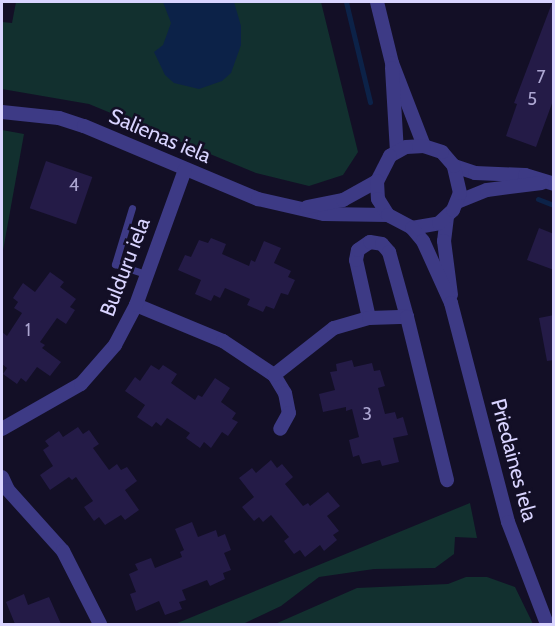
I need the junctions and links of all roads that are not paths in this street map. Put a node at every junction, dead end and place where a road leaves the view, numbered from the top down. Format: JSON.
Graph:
{"nodes":[{"id":1,"x":377,"y":2,"type":"edge"},
{"id":2,"x":392,"y":63,"type":"junction"},
{"id":3,"x":2,"y":112,"type":"edge"},
{"id":4,"x":424,"y":146,"type":"junction"},
{"id":5,"x":397,"y":151,"type":"junction"},
{"id":6,"x":454,"y":166,"type":"junction"},
{"id":7,"x":185,"y":170,"type":"junction"},
{"id":8,"x":377,"y":181,"type":"junction"},
{"id":9,"x":554,"y":184,"type":"edge"},
{"id":10,"x":457,"y":202,"type":"junction"},
{"id":11,"x":132,"y":208,"type":"dead end"},
{"id":12,"x":299,"y":208,"type":"junction"},
{"id":13,"x":388,"y":215,"type":"junction"},
{"id":14,"x":447,"y":217,"type":"junction"},
{"id":15,"x":412,"y":228,"type":"junction"},
{"id":16,"x":148,"y":275,"type":"junction"},
{"id":17,"x":451,"y":303,"type":"junction"},
{"id":18,"x":136,"y":305,"type":"junction"},
{"id":19,"x":407,"y":317,"type":"junction"},
{"id":20,"x":369,"y":318,"type":"junction"},
{"id":21,"x":274,"y":375,"type":"junction"},
{"id":22,"x":2,"y":429,"type":"edge"},
{"id":23,"x":280,"y":429,"type":"dead end"},
{"id":24,"x":2,"y":477,"type":"edge"},
{"id":25,"x":447,"y":480,"type":"dead end"},
{"id":26,"x":100,"y":624,"type":"edge"},
{"id":27,"x":547,"y":624,"type":"edge"}],
"edges":[{"from":1,"to":2,"type":"street"},
{"from":2,"to":4,"type":"street"},
{"from":2,"to":5,"type":"street"},
{"from":3,"to":7,"type":"street","name":"Salienas iela"},
{"from":4,"to":5,"type":"street"},
{"from":4,"to":6,"type":"street"},
{"from":5,"to":8,"type":"street"},
{"from":6,"to":9,"type":"street"},
{"from":6,"to":10,"type":"street"},
{"from":7,"to":12,"type":"street","name":"Salienas iela"},
{"from":7,"to":16,"type":"street","name":"Bulduru iela"},
{"from":8,"to":12,"type":"street"},
{"from":8,"to":13,"type":"street"},
{"from":9,"to":10,"type":"street"},
{"from":10,"to":14,"type":"street"},
{"from":11,"to":16,"type":"lane"},
{"from":12,"to":13,"type":"street","name":"Salienas iela"},
{"from":13,"to":15,"type":"street"},
{"from":14,"to":15,"type":"street"},
{"from":14,"to":17,"type":"street"},
{"from":15,"to":17,"type":"street"},
{"from":16,"to":18,"type":"street","name":"Bulduru iela"},
{"from":17,"to":27,"type":"street","name":"Priedaines iela"},
{"from":18,"to":21,"type":"street"},
{"from":18,"to":22,"type":"street","name":"Bulduru iela"},
{"from":19,"to":20,"type":"street"},
{"from":19,"to":20,"type":"street"},
{"from":19,"to":25,"type":"street"},
{"from":20,"to":21,"type":"street"},
{"from":21,"to":23,"type":"street"},
{"from":24,"to":26,"type":"street"}]}
